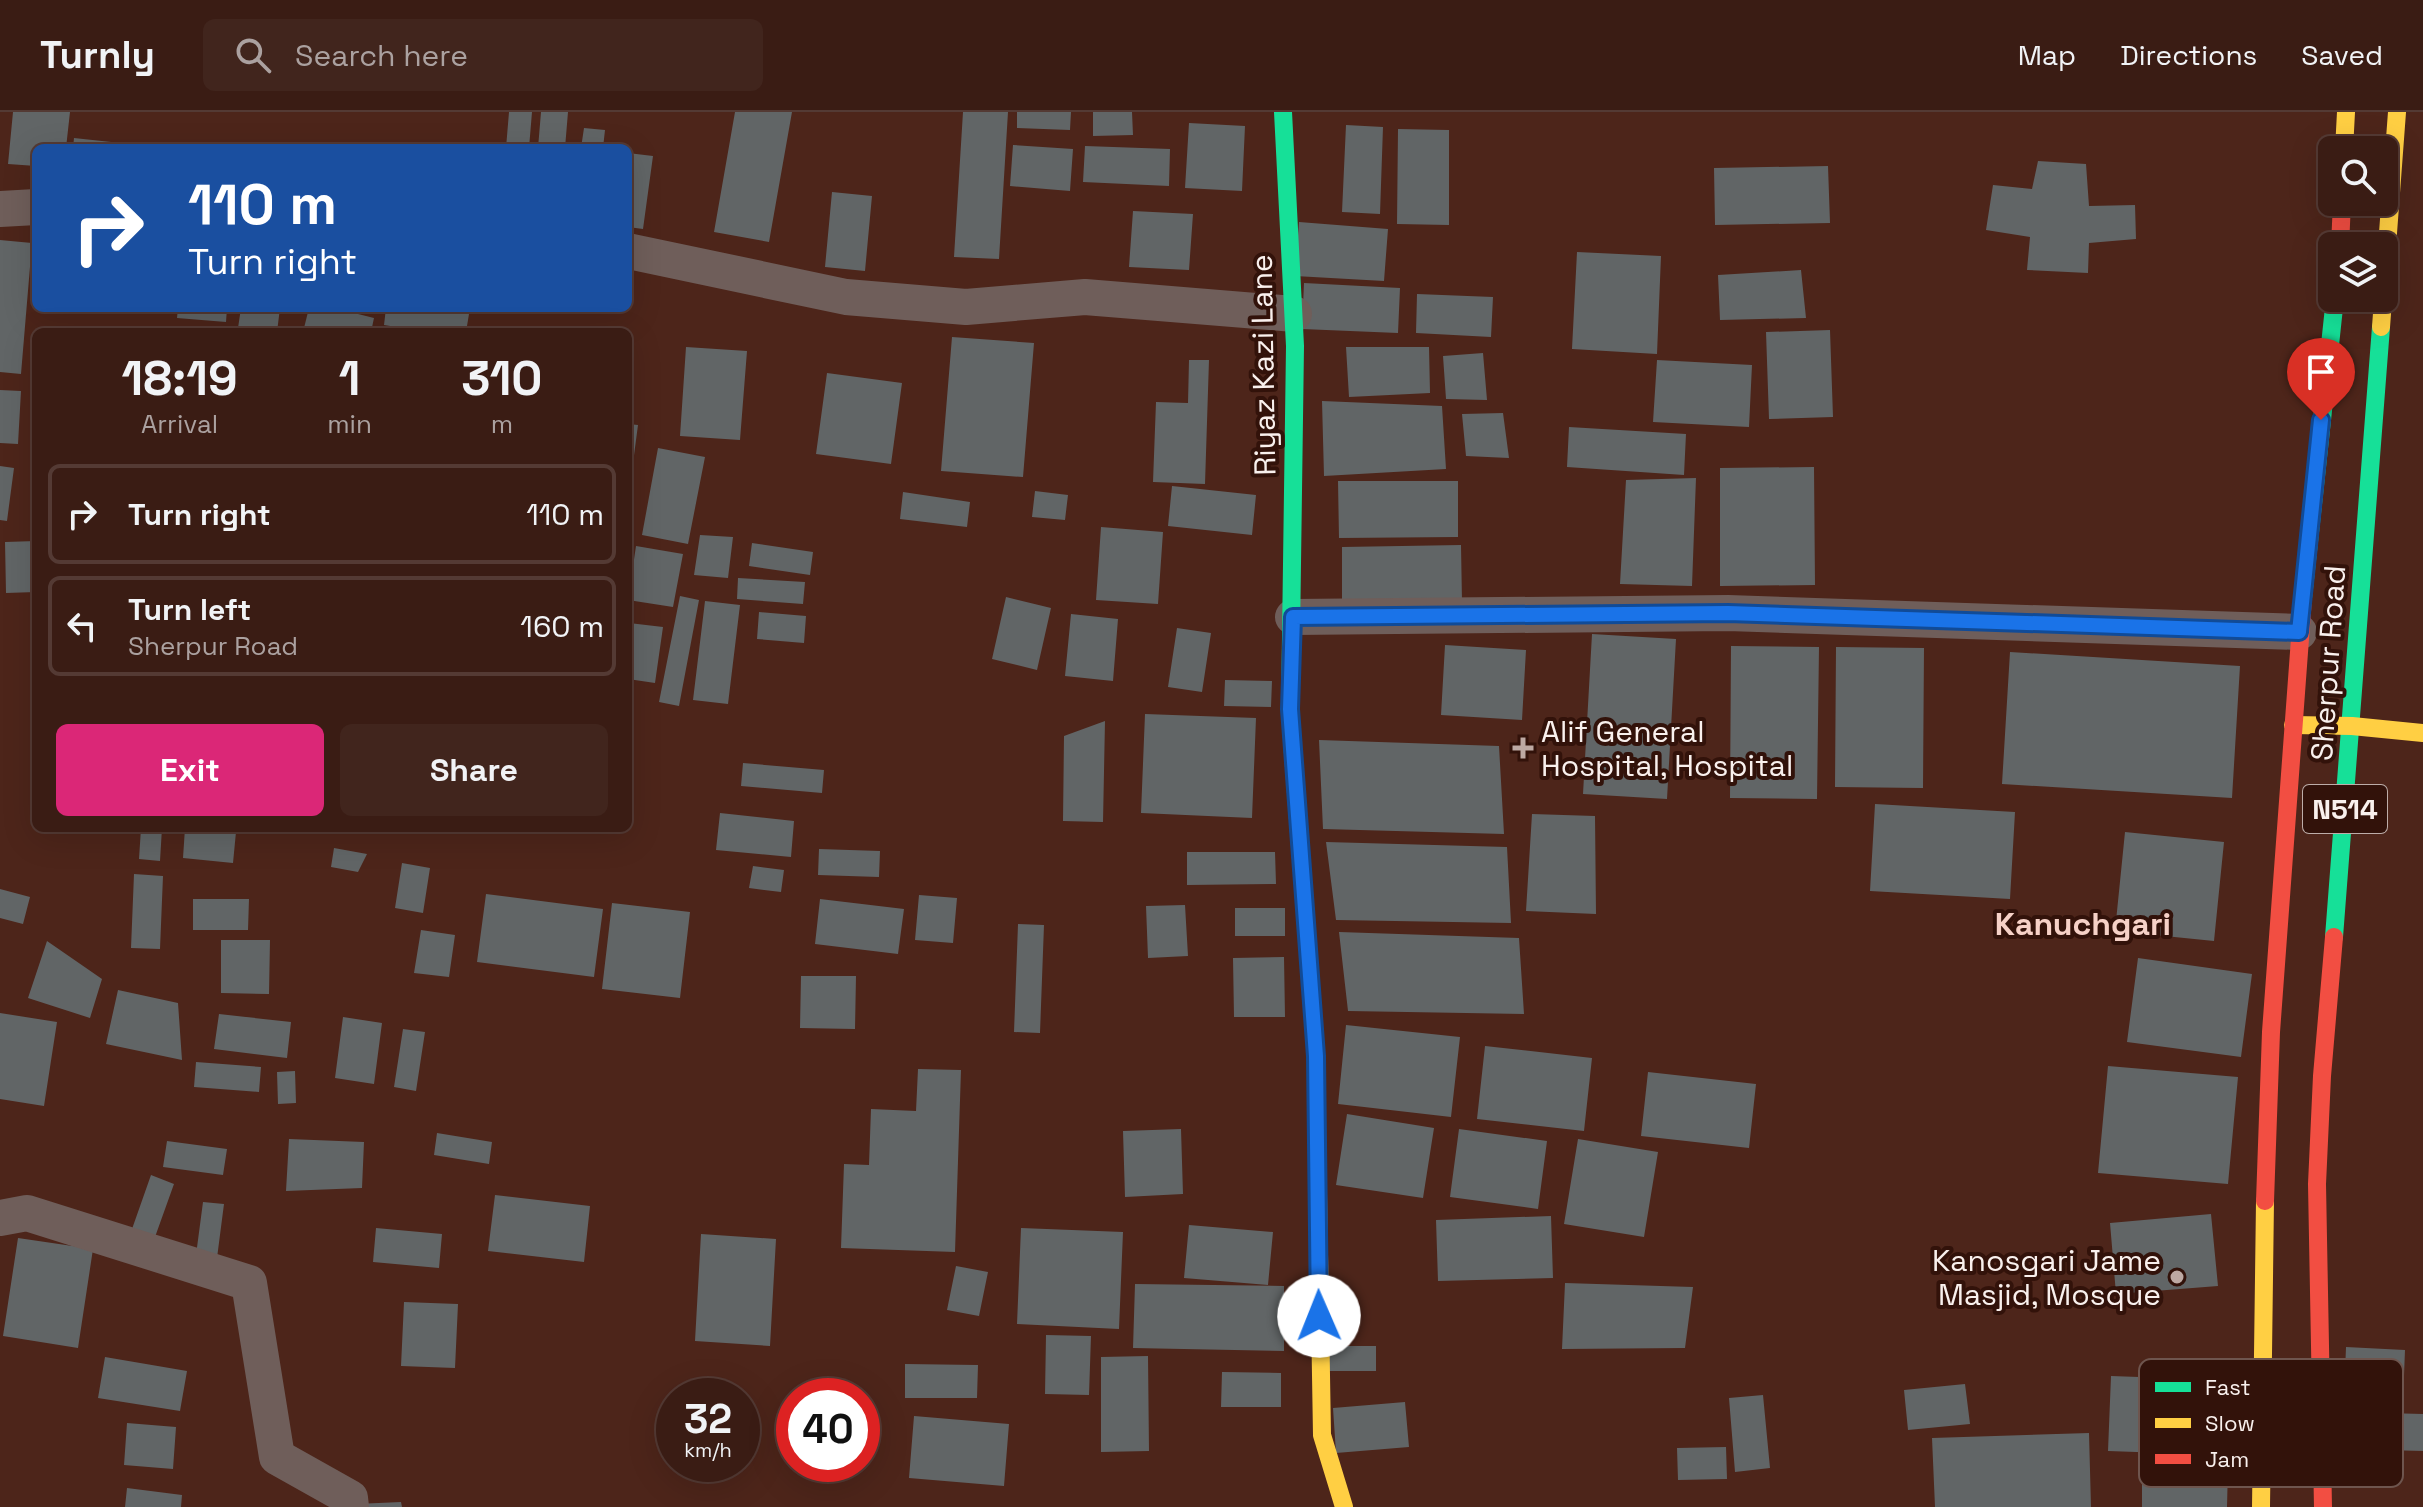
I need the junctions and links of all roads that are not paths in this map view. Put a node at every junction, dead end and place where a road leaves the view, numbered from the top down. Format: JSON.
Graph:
{"nodes":[{"id":1,"x":1283,"y":112,"type":"edge"},
{"id":2,"x":2346,"y":112,"type":"edge"},
{"id":3,"x":2397,"y":112,"type":"edge"},
{"id":4,"x":2345,"y":136,"type":"edge"},
{"id":5,"x":32,"y":207,"type":"edge"},
{"id":6,"x":0,"y":209,"type":"edge"},
{"id":7,"x":632,"y":252,"type":"edge"},
{"id":8,"x":2333,"y":312,"type":"edge"},
{"id":9,"x":1294,"y":314,"type":"junction"},
{"id":10,"x":1293,"y":617,"type":"junction"},
{"id":11,"x":2299,"y":632,"type":"junction"},
{"id":12,"x":2293,"y":725,"type":"junction"},
{"id":13,"x":2352,"y":726,"type":"junction"},
{"id":14,"x":2423,"y":733,"type":"edge"},
{"id":15,"x":0,"y":1218,"type":"edge"},
{"id":16,"x":2263,"y":1359,"type":"edge"},
{"id":17,"x":2320,"y":1359,"type":"edge"},
{"id":18,"x":2261,"y":1487,"type":"edge"},
{"id":19,"x":2323,"y":1487,"type":"edge"},
{"id":20,"x":351,"y":1507,"type":"edge"},
{"id":21,"x":1344,"y":1507,"type":"edge"},
{"id":22,"x":2261,"y":1507,"type":"edge"},
{"id":23,"x":2323,"y":1507,"type":"edge"}],
"edges":[{"from":1,"to":9,"type":"main road","name":"Riyaz Kazi Lane"},
{"from":2,"to":4,"type":"main road"},
{"from":3,"to":13,"type":"main road","name":"Sherpur Road","number":"N514"},
{"from":5,"to":6,"type":"street"},
{"from":7,"to":9,"type":"street"},
{"from":8,"to":11,"type":"main road","name":"Sherpur Road","number":"N514"},
{"from":9,"to":10,"type":"main road","name":"Riyaz Kazi Lane"},
{"from":10,"to":11,"type":"street"},
{"from":10,"to":21,"type":"main road","name":"Riyaz Kazi Lane"},
{"from":11,"to":12,"type":"main road","name":"Sherpur Road","number":"N514"},
{"from":12,"to":13,"type":"main road"},
{"from":12,"to":16,"type":"main road","name":"Sherpur Road","number":"N514"},
{"from":13,"to":14,"type":"main road"},
{"from":13,"to":17,"type":"main road","name":"Sherpur Road","number":"N514"},
{"from":15,"to":20,"type":"street"},
{"from":18,"to":22,"type":"main road","name":"Sherpur Road","number":"N514"},
{"from":19,"to":23,"type":"main road","name":"Sherpur Road","number":"N514"}]}
